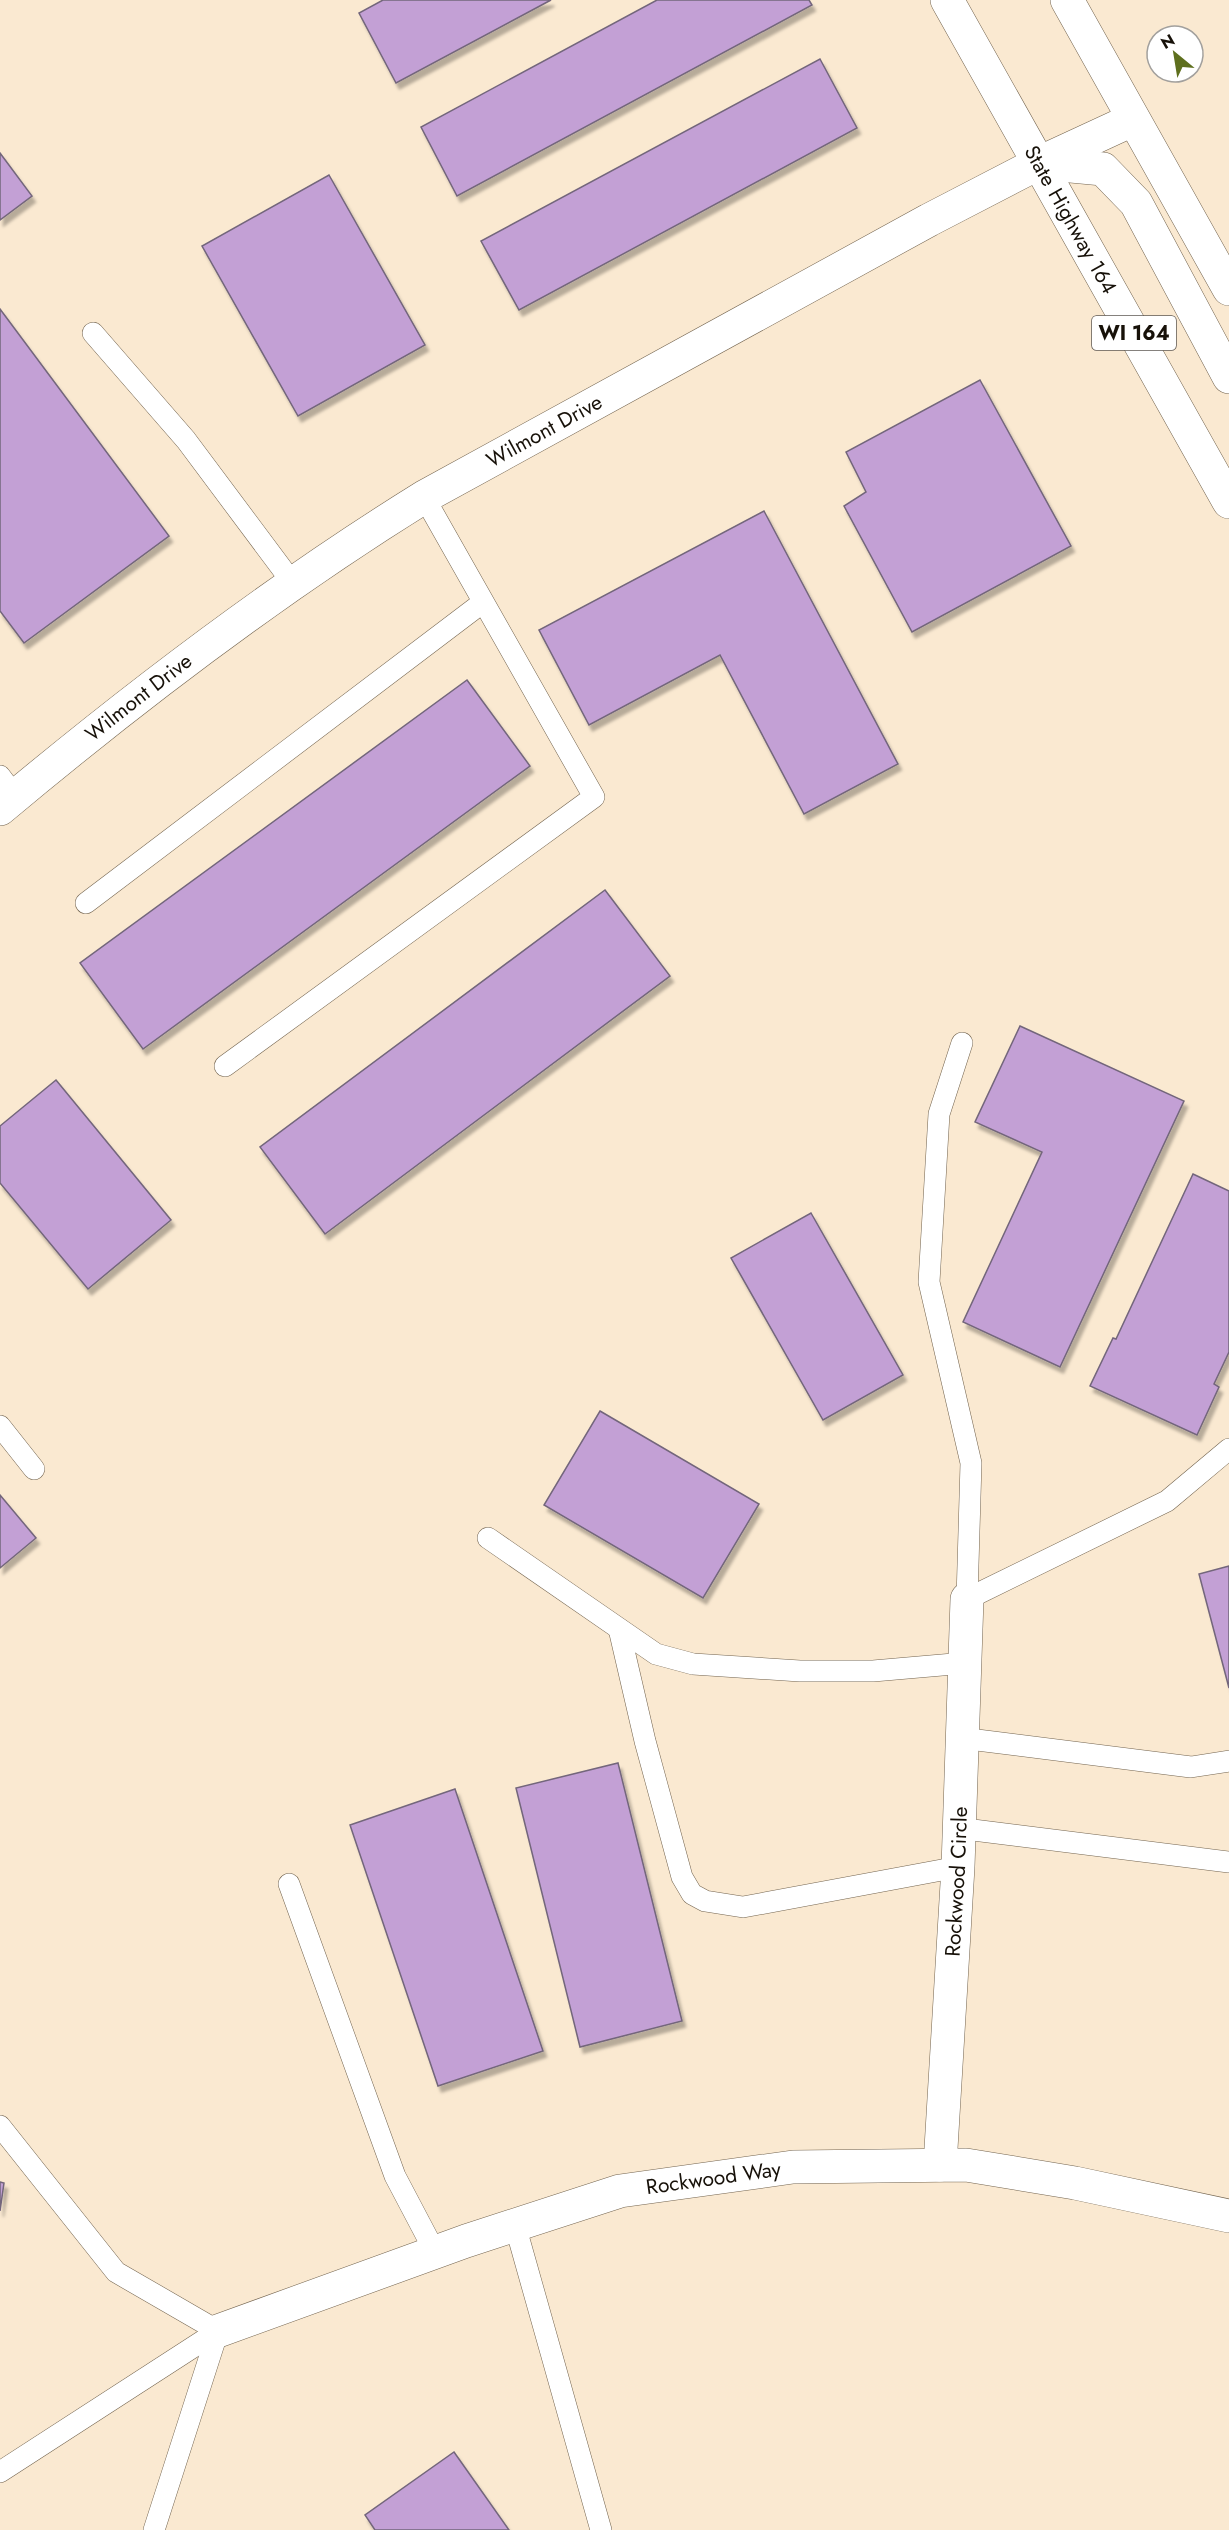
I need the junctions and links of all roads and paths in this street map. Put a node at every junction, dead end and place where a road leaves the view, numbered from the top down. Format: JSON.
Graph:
{"nodes":[{"id":1,"x":947,"y":0,"type":"edge"},
{"id":2,"x":1067,"y":0,"type":"edge"},
{"id":3,"x":1132,"y":120,"type":"junction"},
{"id":4,"x":1039,"y":163,"type":"junction"},
{"id":5,"x":1229,"y":290,"type":"edge"},
{"id":6,"x":93,"y":333,"type":"dead end"},
{"id":7,"x":1229,"y":377,"type":"edge"},
{"id":8,"x":424,"y":497,"type":"junction"},
{"id":9,"x":1229,"y":502,"type":"edge"},
{"id":10,"x":292,"y":582,"type":"junction"},
{"id":11,"x":482,"y":603,"type":"junction"},
{"id":12,"x":5,"y":794,"type":"edge"},
{"id":13,"x":86,"y":903,"type":"dead end"},
{"id":14,"x":962,"y":1043,"type":"dead end"},
{"id":15,"x":225,"y":1066,"type":"dead end"},
{"id":16,"x":0,"y":1426,"type":"edge"},
{"id":17,"x":1229,"y":1449,"type":"edge"},
{"id":18,"x":34,"y":1469,"type":"dead end"},
{"id":19,"x":488,"y":1538,"type":"dead end"},
{"id":20,"x":967,"y":1599,"type":"junction"},
{"id":21,"x":619,"y":1629,"type":"junction"},
{"id":22,"x":965,"y":1663,"type":"junction"},
{"id":23,"x":961,"y":1738,"type":"junction"},
{"id":24,"x":1229,"y":1761,"type":"edge"},
{"id":25,"x":957,"y":1828,"type":"junction"},
{"id":26,"x":1229,"y":1862,"type":"edge"},
{"id":27,"x":958,"y":1866,"type":"junction"},
{"id":28,"x":289,"y":1884,"type":"dead end"},
{"id":29,"x":0,"y":2126,"type":"edge"},
{"id":30,"x":940,"y":2165,"type":"junction"},
{"id":31,"x":1229,"y":2216,"type":"edge"},
{"id":32,"x":514,"y":2225,"type":"junction"},
{"id":33,"x":435,"y":2252,"type":"junction"},
{"id":34,"x":218,"y":2331,"type":"junction"},
{"id":35,"x":0,"y":2472,"type":"edge"},
{"id":36,"x":154,"y":2530,"type":"edge"},
{"id":37,"x":601,"y":2530,"type":"edge"}],
"edges":[{"from":1,"to":4,"type":"street","name":"State Highway 164","number":"WI 164"},
{"from":2,"to":3,"type":"street"},
{"from":3,"to":4,"type":"street","name":"Wilmont Drive"},
{"from":3,"to":5,"type":"street"},
{"from":4,"to":7,"type":"street"},
{"from":4,"to":8,"type":"street","name":"Wilmont Drive"},
{"from":4,"to":9,"type":"street","name":"State Highway 164","number":"WI 164"},
{"from":6,"to":10,"type":"lane"},
{"from":8,"to":10,"type":"street","name":"Wilmont Drive"},
{"from":8,"to":11,"type":"lane"},
{"from":10,"to":12,"type":"street","name":"Wilmont Drive"},
{"from":11,"to":13,"type":"lane"},
{"from":11,"to":15,"type":"lane"},
{"from":14,"to":20,"type":"lane"},
{"from":16,"to":18,"type":"lane"},
{"from":17,"to":20,"type":"lane"},
{"from":19,"to":21,"type":"lane"},
{"from":20,"to":22,"type":"street","name":"Rockwood Circle"},
{"from":21,"to":22,"type":"lane"},
{"from":21,"to":27,"type":"lane"},
{"from":22,"to":23,"type":"street","name":"Rockwood Circle"},
{"from":23,"to":24,"type":"lane"},
{"from":23,"to":25,"type":"street","name":"Rockwood Circle"},
{"from":25,"to":26,"type":"lane"},
{"from":25,"to":27,"type":"street","name":"Rockwood Circle"},
{"from":27,"to":30,"type":"street","name":"Rockwood Circle"},
{"from":28,"to":33,"type":"lane"},
{"from":29,"to":34,"type":"lane"},
{"from":30,"to":31,"type":"street","name":"Rockwood Way"},
{"from":30,"to":32,"type":"street","name":"Rockwood Way"},
{"from":32,"to":33,"type":"street","name":"Rockwood Way"},
{"from":32,"to":37,"type":"lane"},
{"from":33,"to":34,"type":"street","name":"Rockwood Way"},
{"from":34,"to":35,"type":"lane"},
{"from":34,"to":36,"type":"lane"}]}
